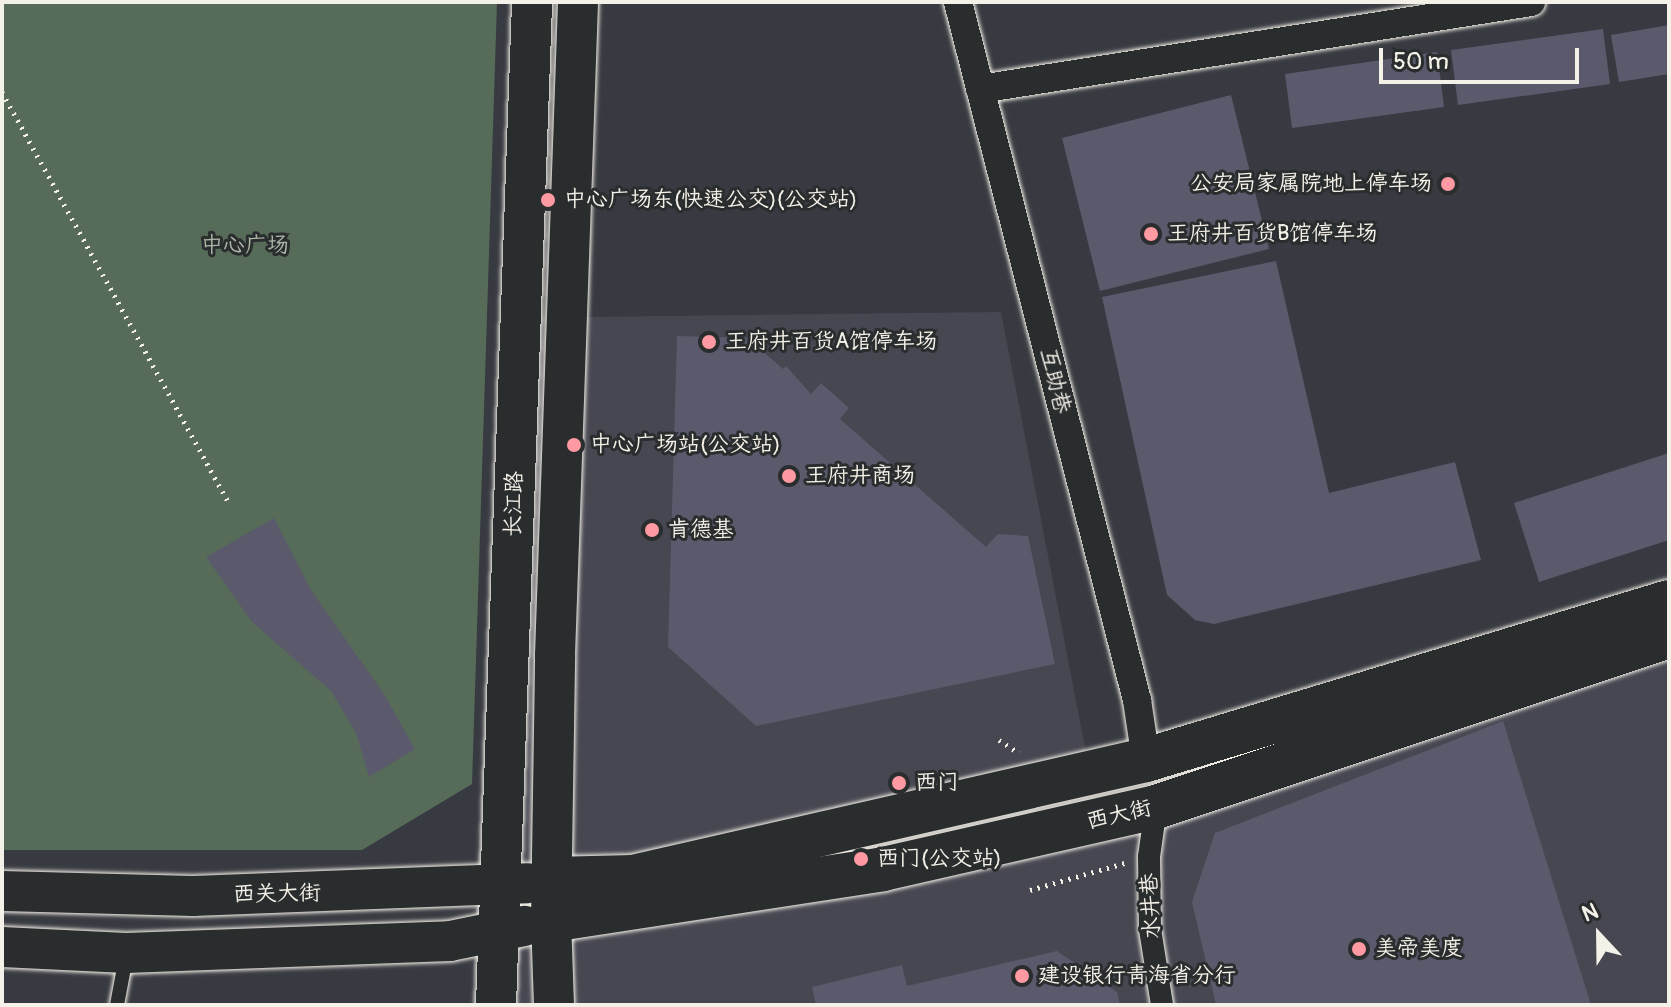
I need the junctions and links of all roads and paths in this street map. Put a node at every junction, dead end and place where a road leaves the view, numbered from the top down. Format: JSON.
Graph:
{"nodes":[{"id":1,"x":532,"y":2,"type":"edge"},
{"id":2,"x":578,"y":2,"type":"edge"},
{"id":3,"x":958,"y":2,"type":"edge"},
{"id":4,"x":1531,"y":2,"type":"edge"},
{"id":5,"x":980,"y":89,"type":"junction"},
{"id":6,"x":2,"y":92,"type":"edge"},
{"id":7,"x":228,"y":502,"type":"dead end"},
{"id":8,"x":1669,"y":602,"type":"edge"},
{"id":9,"x":1669,"y":636,"type":"edge"},
{"id":10,"x":1146,"y":760,"type":"junction"},
{"id":11,"x":1156,"y":807,"type":"junction"},
{"id":12,"x":1149,"y":857,"type":"junction"},
{"id":13,"x":501,"y":888,"type":"junction"},
{"id":14,"x":1030,"y":890,"type":"dead end"},
{"id":15,"x":2,"y":891,"type":"edge"},
{"id":16,"x":551,"y":900,"type":"junction"},
{"id":17,"x":501,"y":931,"type":"junction"},
{"id":18,"x":2,"y":947,"type":"edge"},
{"id":19,"x":126,"y":953,"type":"junction"},
{"id":20,"x":117,"y":1005,"type":"edge"},
{"id":21,"x":496,"y":1005,"type":"edge"},
{"id":22,"x":554,"y":1005,"type":"edge"},
{"id":23,"x":1162,"y":1005,"type":"edge"}],
"edges":[{"from":1,"to":13,"type":"main road","name":"长江路"},
{"from":2,"to":16,"type":"main road"},
{"from":3,"to":5,"type":"street","name":"互助巷"},
{"from":4,"to":5,"type":"street"},
{"from":5,"to":10,"type":"street","name":"互助巷"},
{"from":6,"to":7,"type":"path"},
{"from":8,"to":10,"type":"main road"},
{"from":9,"to":11,"type":"main road","name":"西大街"},
{"from":10,"to":16,"type":"main road"},
{"from":11,"to":12,"type":"street","name":"水井巷"},
{"from":11,"to":16,"type":"main road","name":"西大街"},
{"from":12,"to":14,"type":"path"},
{"from":12,"to":23,"type":"street","name":"水井巷"},
{"from":13,"to":15,"type":"main road","name":"西关大街"},
{"from":13,"to":16,"type":"main road","name":"西关大街"},
{"from":13,"to":17,"type":"main road","name":"长江路"},
{"from":16,"to":17,"type":"main road"},
{"from":16,"to":22,"type":"main road"},
{"from":17,"to":19,"type":"main road"},
{"from":17,"to":21,"type":"main road","name":"长江路"},
{"from":18,"to":19,"type":"main road"},
{"from":19,"to":20,"type":"lane"}]}
